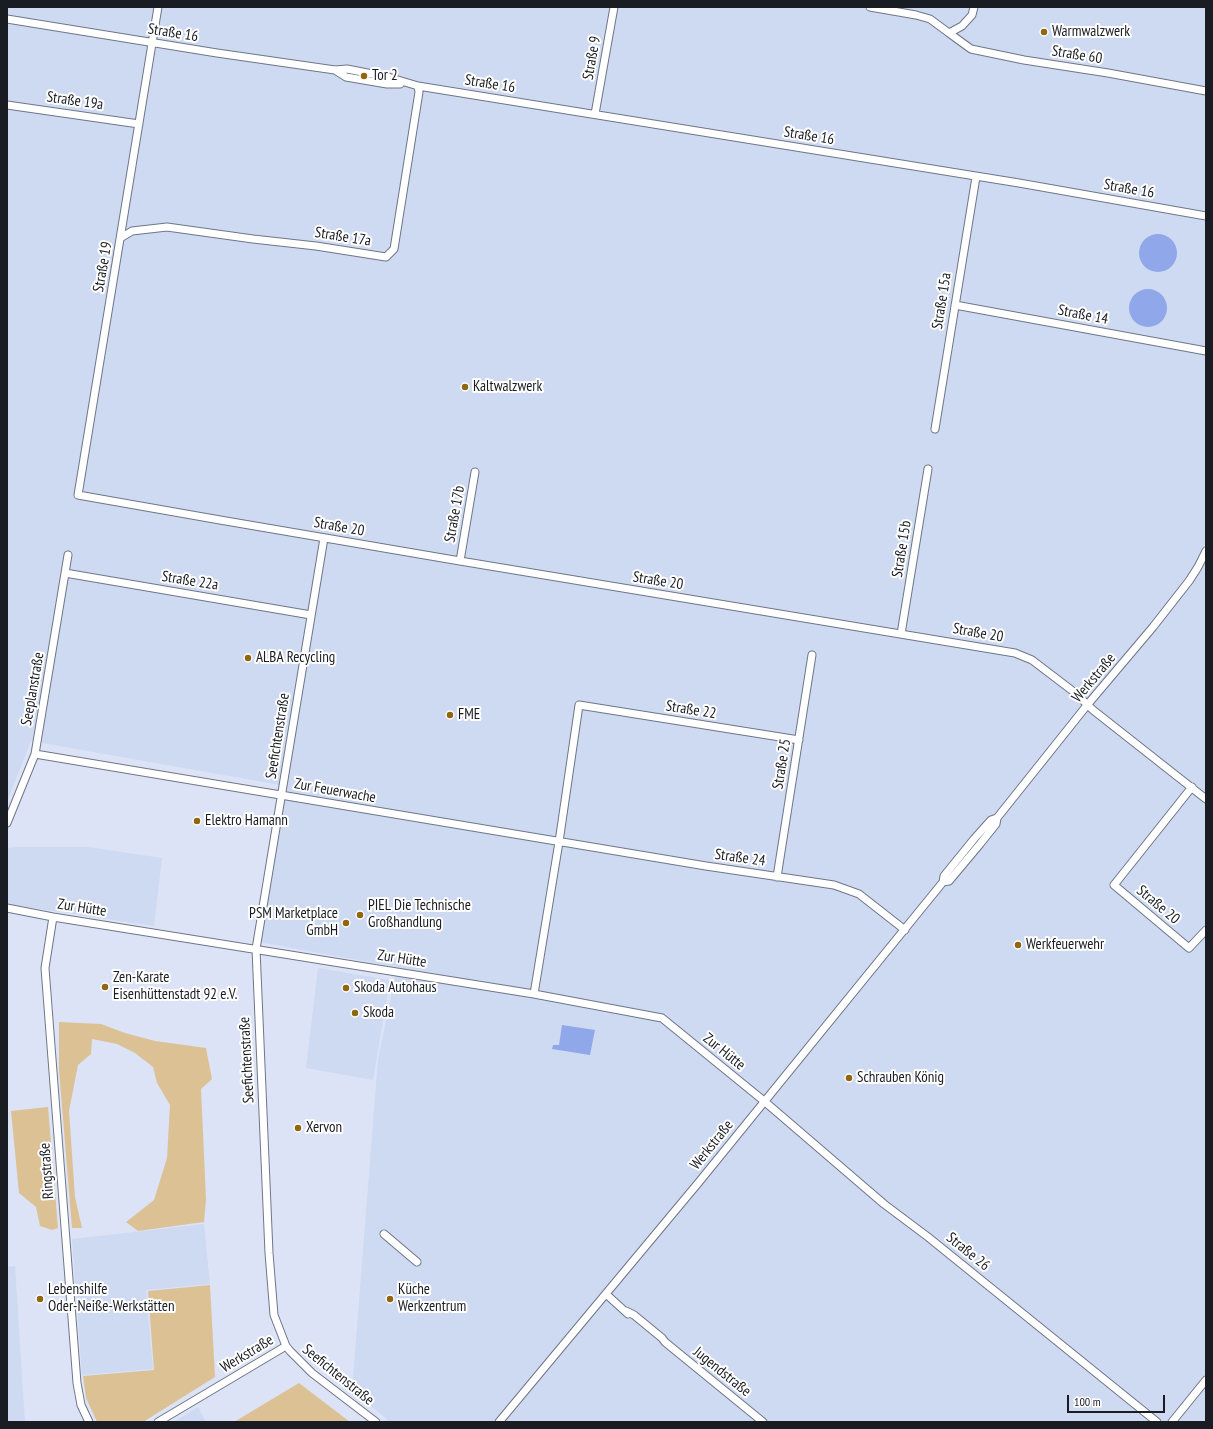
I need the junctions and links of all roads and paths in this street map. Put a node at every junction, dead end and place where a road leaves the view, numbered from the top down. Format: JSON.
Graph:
{"nodes":[{"id":1,"x":158,"y":7,"type":"edge"},
{"id":2,"x":614,"y":7,"type":"edge"},
{"id":3,"x":870,"y":7,"type":"edge"},
{"id":4,"x":974,"y":7,"type":"edge"},
{"id":5,"x":7,"y":19,"type":"edge"},
{"id":6,"x":949,"y":33,"type":"junction"},
{"id":7,"x":152,"y":43,"type":"junction"},
{"id":8,"x":418,"y":86,"type":"junction"},
{"id":9,"x":1206,"y":91,"type":"edge"},
{"id":10,"x":7,"y":105,"type":"edge"},
{"id":11,"x":595,"y":114,"type":"junction"},
{"id":12,"x":139,"y":124,"type":"junction"},
{"id":13,"x":976,"y":177,"type":"junction"},
{"id":14,"x":1206,"y":216,"type":"edge"},
{"id":15,"x":122,"y":237,"type":"junction"},
{"id":16,"x":955,"y":305,"type":"junction"},
{"id":17,"x":1206,"y":351,"type":"edge"},
{"id":18,"x":935,"y":429,"type":"dead end"},
{"id":19,"x":928,"y":469,"type":"dead end"},
{"id":20,"x":475,"y":472,"type":"dead end"},
{"id":21,"x":78,"y":494,"type":"joint"},
{"id":22,"x":324,"y":538,"type":"junction"},
{"id":23,"x":1206,"y":551,"type":"edge"},
{"id":24,"x":68,"y":555,"type":"dead end"},
{"id":25,"x":460,"y":562,"type":"junction"},
{"id":26,"x":65,"y":573,"type":"junction"},
{"id":27,"x":311,"y":615,"type":"junction"},
{"id":28,"x":901,"y":634,"type":"junction"},
{"id":29,"x":812,"y":655,"type":"dead end"},
{"id":30,"x":1088,"y":704,"type":"junction"},
{"id":31,"x":799,"y":740,"type":"junction"},
{"id":32,"x":35,"y":754,"type":"junction"},
{"id":33,"x":1192,"y":787,"type":"junction"},
{"id":34,"x":282,"y":795,"type":"junction"},
{"id":35,"x":1206,"y":799,"type":"edge"},
{"id":36,"x":7,"y":823,"type":"edge"},
{"id":37,"x":559,"y":842,"type":"junction"},
{"id":38,"x":777,"y":877,"type":"junction"},
{"id":39,"x":7,"y":908,"type":"edge"},
{"id":40,"x":53,"y":917,"type":"junction"},
{"id":41,"x":905,"y":930,"type":"junction"},
{"id":42,"x":1206,"y":930,"type":"edge"},
{"id":43,"x":256,"y":949,"type":"junction"},
{"id":44,"x":534,"y":994,"type":"junction"},
{"id":45,"x":764,"y":1101,"type":"junction"},
{"id":46,"x":384,"y":1234,"type":"dead end"},
{"id":47,"x":417,"y":1262,"type":"dead end"},
{"id":48,"x":606,"y":1294,"type":"junction"},
{"id":49,"x":286,"y":1346,"type":"junction"},
{"id":50,"x":1206,"y":1380,"type":"edge"},
{"id":51,"x":89,"y":1422,"type":"edge"},
{"id":52,"x":158,"y":1422,"type":"edge"},
{"id":53,"x":376,"y":1422,"type":"edge"},
{"id":54,"x":499,"y":1422,"type":"edge"},
{"id":55,"x":764,"y":1422,"type":"edge"},
{"id":56,"x":1157,"y":1422,"type":"edge"},
{"id":57,"x":1172,"y":1422,"type":"edge"}],
"edges":[{"from":1,"to":7,"type":"street","name":"Straße 19"},
{"from":2,"to":11,"type":"street","name":"Straße 9"},
{"from":3,"to":6,"type":"street","name":"Straße 60"},
{"from":4,"to":6,"type":"street"},
{"from":5,"to":7,"type":"street","name":"Straße 16"},
{"from":6,"to":9,"type":"street","name":"Straße 60"},
{"from":7,"to":8,"type":"street","name":"Straße 16"},
{"from":7,"to":12,"type":"street","name":"Straße 19"},
{"from":8,"to":11,"type":"street","name":"Straße 16"},
{"from":8,"to":15,"type":"street","name":"Straße 17a"},
{"from":10,"to":12,"type":"street","name":"Straße 19a"},
{"from":11,"to":13,"type":"street","name":"Straße 16"},
{"from":12,"to":15,"type":"street","name":"Straße 19"},
{"from":13,"to":14,"type":"street","name":"Straße 16"},
{"from":13,"to":16,"type":"street","name":"Straße 15a"},
{"from":15,"to":21,"type":"street","name":"Straße 19"},
{"from":16,"to":17,"type":"street","name":"Straße 14"},
{"from":16,"to":18,"type":"street","name":"Straße 15a"},
{"from":19,"to":28,"type":"street","name":"Straße 15b"},
{"from":20,"to":25,"type":"street","name":"Straße 17b"},
{"from":21,"to":22,"type":"street","name":"Straße 20"},
{"from":22,"to":25,"type":"street","name":"Straße 20"},
{"from":22,"to":27,"type":"street","name":"Seefichtenstraße"},
{"from":23,"to":30,"type":"street","name":"Werkstraße"},
{"from":24,"to":26,"type":"street","name":"Seeplanstraße"},
{"from":25,"to":28,"type":"street","name":"Straße 20"},
{"from":26,"to":27,"type":"street","name":"Straße 22a"},
{"from":26,"to":32,"type":"street","name":"Seeplanstraße"},
{"from":27,"to":34,"type":"street","name":"Seefichtenstraße"},
{"from":28,"to":30,"type":"street","name":"Straße 20"},
{"from":29,"to":31,"type":"street","name":"Straße 25"},
{"from":30,"to":33,"type":"street","name":"Straße 20"},
{"from":30,"to":41,"type":"street","name":"Werkstraße"},
{"from":31,"to":37,"type":"street","name":"Straße 22"},
{"from":31,"to":38,"type":"street","name":"Straße 25"},
{"from":32,"to":34,"type":"street","name":"Zur Feuerwache"},
{"from":32,"to":36,"type":"street","name":"Seeplanstraße"},
{"from":33,"to":35,"type":"street","name":"Straße 20"},
{"from":33,"to":42,"type":"street","name":"Straße 20"},
{"from":34,"to":37,"type":"street","name":"Zur Feuerwache"},
{"from":34,"to":43,"type":"street","name":"Seefichtenstraße"},
{"from":37,"to":38,"type":"street","name":"Straße 24"},
{"from":37,"to":44,"type":"street"},
{"from":38,"to":41,"type":"street","name":"Straße 24"},
{"from":39,"to":40,"type":"street","name":"Zur Hütte"},
{"from":40,"to":43,"type":"street","name":"Zur Hütte"},
{"from":40,"to":51,"type":"street","name":"Ringstraße"},
{"from":41,"to":45,"type":"street","name":"Werkstraße"},
{"from":43,"to":44,"type":"street","name":"Zur Hütte"},
{"from":43,"to":49,"type":"street","name":"Seefichtenstraße"},
{"from":44,"to":45,"type":"street","name":"Zur Hütte"},
{"from":45,"to":48,"type":"street","name":"Werkstraße"},
{"from":45,"to":56,"type":"street","name":"Straße 26"},
{"from":46,"to":47,"type":"street"},
{"from":48,"to":54,"type":"street","name":"Werkstraße"},
{"from":48,"to":55,"type":"street","name":"Jugendstraße"},
{"from":49,"to":52,"type":"street","name":"Werkstraße"},
{"from":49,"to":53,"type":"street","name":"Seefichtenstraße"},
{"from":50,"to":57,"type":"street"}]}
